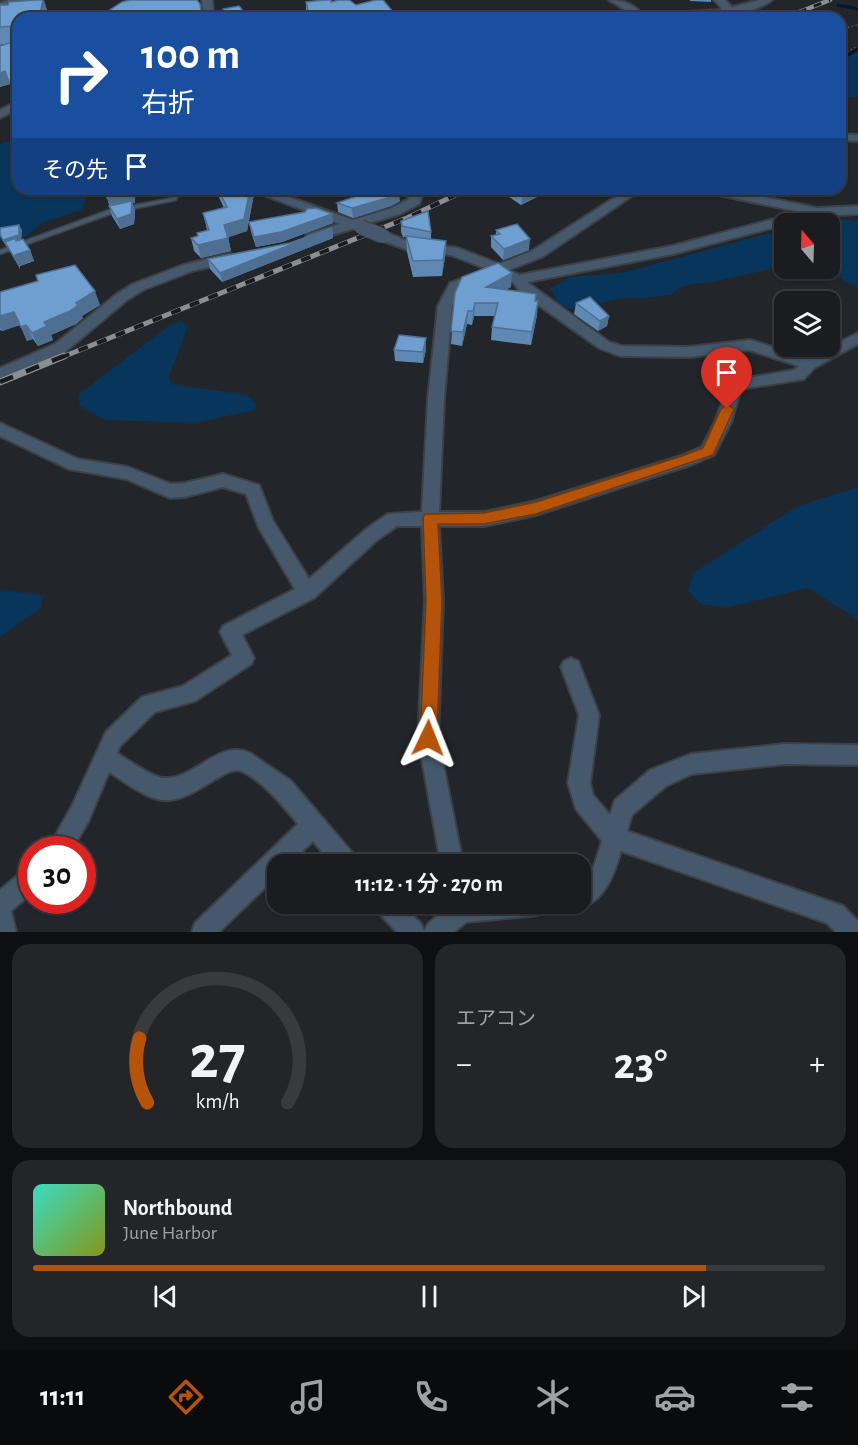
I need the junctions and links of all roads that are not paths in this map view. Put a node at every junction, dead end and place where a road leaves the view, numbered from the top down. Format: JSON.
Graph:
{"nodes":[{"id":1,"x":16,"y":0,"type":"edge"},
{"id":2,"x":614,"y":0,"type":"edge"},
{"id":3,"x":719,"y":0,"type":"edge"},
{"id":4,"x":767,"y":0,"type":"edge"},
{"id":5,"x":0,"y":6,"type":"edge"},
{"id":6,"x":636,"y":12,"type":"edge"},
{"id":7,"x":726,"y":12,"type":"edge"},
{"id":8,"x":735,"y":12,"type":"edge"},
{"id":9,"x":176,"y":195,"type":"edge"},
{"id":10,"x":271,"y":195,"type":"edge"},
{"id":11,"x":415,"y":195,"type":"edge"},
{"id":12,"x":627,"y":195,"type":"edge"},
{"id":13,"x":737,"y":195,"type":"edge"},
{"id":14,"x":858,"y":210,"type":"edge"},
{"id":15,"x":817,"y":212,"type":"junction"},
{"id":16,"x":358,"y":226,"type":"junction"},
{"id":17,"x":297,"y":243,"type":"edge"},
{"id":18,"x":0,"y":252,"type":"edge"},
{"id":19,"x":245,"y":255,"type":"edge"},
{"id":20,"x":498,"y":269,"type":"junction"},
{"id":21,"x":519,"y":280,"type":"junction"},
{"id":22,"x":858,"y":339,"type":"edge"},
{"id":23,"x":809,"y":364,"type":"junction"},
{"id":24,"x":0,"y":374,"type":"edge"},
{"id":25,"x":0,"y":429,"type":"edge"},
{"id":26,"x":430,"y":518,"type":"junction"},
{"id":27,"x":307,"y":592,"type":"junction"},
{"id":28,"x":572,"y":667,"type":"dead end"},
{"id":29,"x":858,"y":755,"type":"edge"},
{"id":30,"x":105,"y":758,"type":"junction"},
{"id":31,"x":313,"y":825,"type":"junction"},
{"id":32,"x":67,"y":836,"type":"edge"},
{"id":33,"x":613,"y":837,"type":"junction"},
{"id":34,"x":338,"y":854,"type":"edge"},
{"id":35,"x":450,"y":854,"type":"edge"},
{"id":36,"x":591,"y":888,"type":"edge"},
{"id":37,"x":18,"y":890,"type":"edge"},
{"id":38,"x":0,"y":905,"type":"edge"},
{"id":39,"x":0,"y":913,"type":"edge"},
{"id":40,"x":396,"y":914,"type":"edge"},
{"id":41,"x":454,"y":914,"type":"edge"},
{"id":42,"x":4,"y":932,"type":"edge"},
{"id":43,"x":199,"y":932,"type":"edge"},
{"id":44,"x":413,"y":932,"type":"edge"},
{"id":45,"x":436,"y":932,"type":"edge"},
{"id":46,"x":852,"y":932,"type":"edge"}],
"edges":[{"from":1,"to":5,"type":"street"},
{"from":2,"to":6,"type":"street"},
{"from":3,"to":7,"type":"street"},
{"from":4,"to":8,"type":"street"},
{"from":9,"to":18,"type":"lane"},
{"from":10,"to":16,"type":"street"},
{"from":11,"to":16,"type":"street"},
{"from":12,"to":20,"type":"street"},
{"from":13,"to":15,"type":"street"},
{"from":14,"to":15,"type":"street"},
{"from":15,"to":21,"type":"street"},
{"from":16,"to":17,"type":"street"},
{"from":16,"to":20,"type":"street","bridge":true},
{"from":19,"to":24,"type":"street"},
{"from":20,"to":21,"type":"street"},
{"from":20,"to":26,"type":"street"},
{"from":21,"to":23,"type":"street"},
{"from":22,"to":23,"type":"street"},
{"from":23,"to":26,"type":"street"},
{"from":25,"to":27,"type":"street"},
{"from":26,"to":27,"type":"street"},
{"from":26,"to":35,"type":"street"},
{"from":27,"to":30,"type":"street"},
{"from":28,"to":33,"type":"street"},
{"from":29,"to":33,"type":"street"},
{"from":30,"to":31,"type":"street"},
{"from":30,"to":32,"type":"street"},
{"from":31,"to":34,"type":"street"},
{"from":31,"to":43,"type":"street"},
{"from":33,"to":36,"type":"street"},
{"from":33,"to":46,"type":"street"},
{"from":37,"to":38,"type":"street"},
{"from":39,"to":42,"type":"street"},
{"from":40,"to":44,"type":"street"},
{"from":41,"to":45,"type":"street"}]}
